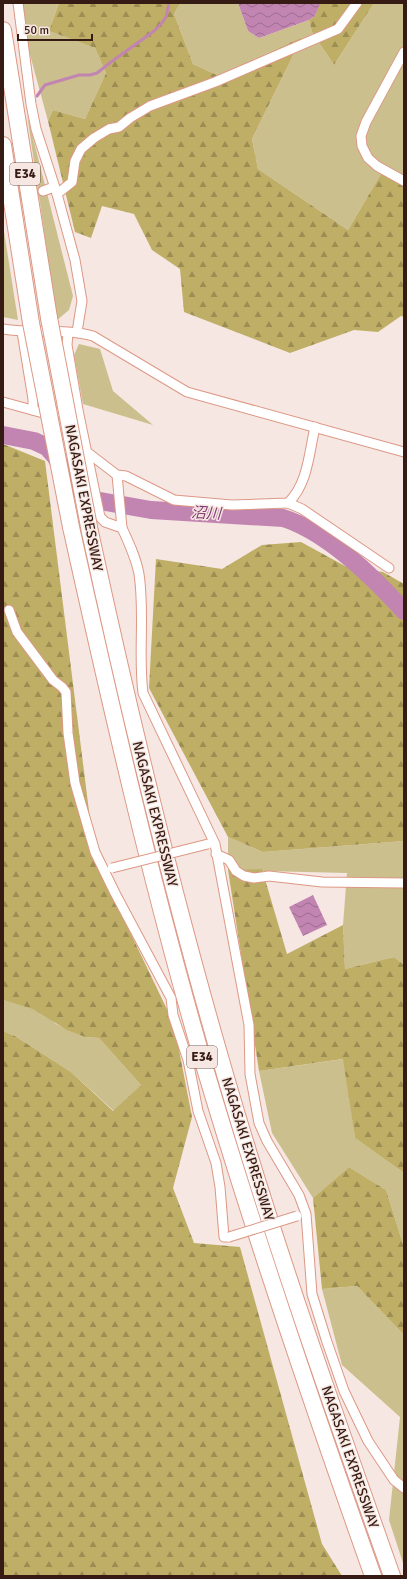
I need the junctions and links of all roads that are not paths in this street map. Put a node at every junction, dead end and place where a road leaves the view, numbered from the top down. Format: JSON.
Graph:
{"nodes":[{"id":1,"x":18,"y":3,"type":"edge"},
{"id":2,"x":357,"y":3,"type":"edge"},
{"id":3,"x":3,"y":30,"type":"edge"},
{"id":4,"x":404,"y":52,"type":"edge"},
{"id":5,"x":3,"y":145,"type":"edge"},
{"id":6,"x":404,"y":181,"type":"edge"},
{"id":7,"x":56,"y":190,"type":"junction"},
{"id":8,"x":43,"y":191,"type":"tunnel mouth"},
{"id":9,"x":27,"y":328,"type":"junction"},
{"id":10,"x":3,"y":329,"type":"edge"},
{"id":11,"x":72,"y":332,"type":"junction"},
{"id":12,"x":3,"y":402,"type":"edge"},
{"id":13,"x":33,"y":410,"type":"junction"},
{"id":14,"x":78,"y":410,"type":"junction"},
{"id":15,"x":315,"y":427,"type":"junction"},
{"id":16,"x":86,"y":452,"type":"junction"},
{"id":17,"x":404,"y":452,"type":"edge"},
{"id":18,"x":117,"y":475,"type":"junction"},
{"id":19,"x":288,"y":503,"type":"junction"},
{"id":20,"x":122,"y":528,"type":"junction"},
{"id":21,"x":389,"y":568,"type":"dead end"},
{"id":22,"x":9,"y":610,"type":"dead end"},
{"id":23,"x":213,"y":848,"type":"junction"},
{"id":24,"x":108,"y":870,"type":"junction"},
{"id":25,"x":404,"y":883,"type":"edge"},
{"id":26,"x":301,"y":1215,"type":"junction"},
{"id":27,"x":404,"y":1488,"type":"edge"},
{"id":28,"x":374,"y":1576,"type":"edge"},
{"id":29,"x":392,"y":1576,"type":"edge"}],
"edges":[{"from":1,"to":7,"type":"street"},
{"from":2,"to":7,"type":"street"},
{"from":3,"to":29,"type":"highway","name":"NAGASAKI EXPRESSWAY","number":"E34","bridge":true},
{"from":4,"to":6,"type":"street"},
{"from":5,"to":9,"type":"highway","name":"NAGASAKI EXPRESSWAY","number":"E34"},
{"from":7,"to":8,"type":"street"},
{"from":7,"to":11,"type":"street"},
{"from":9,"to":10,"type":"street"},
{"from":9,"to":11,"type":"street"},
{"from":9,"to":13,"type":"street"},
{"from":9,"to":28,"type":"highway","name":"NAGASAKI EXPRESSWAY","number":"E34","bridge":true},
{"from":11,"to":14,"type":"street"},
{"from":11,"to":15,"type":"street"},
{"from":12,"to":13,"type":"street"},
{"from":13,"to":14,"type":"street"},
{"from":14,"to":16,"type":"street"},
{"from":15,"to":17,"type":"street"},
{"from":15,"to":19,"type":"street"},
{"from":16,"to":18,"type":"street"},
{"from":16,"to":20,"type":"street"},
{"from":18,"to":19,"type":"street"},
{"from":18,"to":20,"type":"street"},
{"from":19,"to":21,"type":"street"},
{"from":20,"to":23,"type":"street"},
{"from":22,"to":24,"type":"street"},
{"from":23,"to":24,"type":"street","bridge":true},
{"from":23,"to":25,"type":"street"},
{"from":23,"to":26,"type":"street"},
{"from":24,"to":26,"type":"street","bridge":true},
{"from":26,"to":27,"type":"street"}]}
